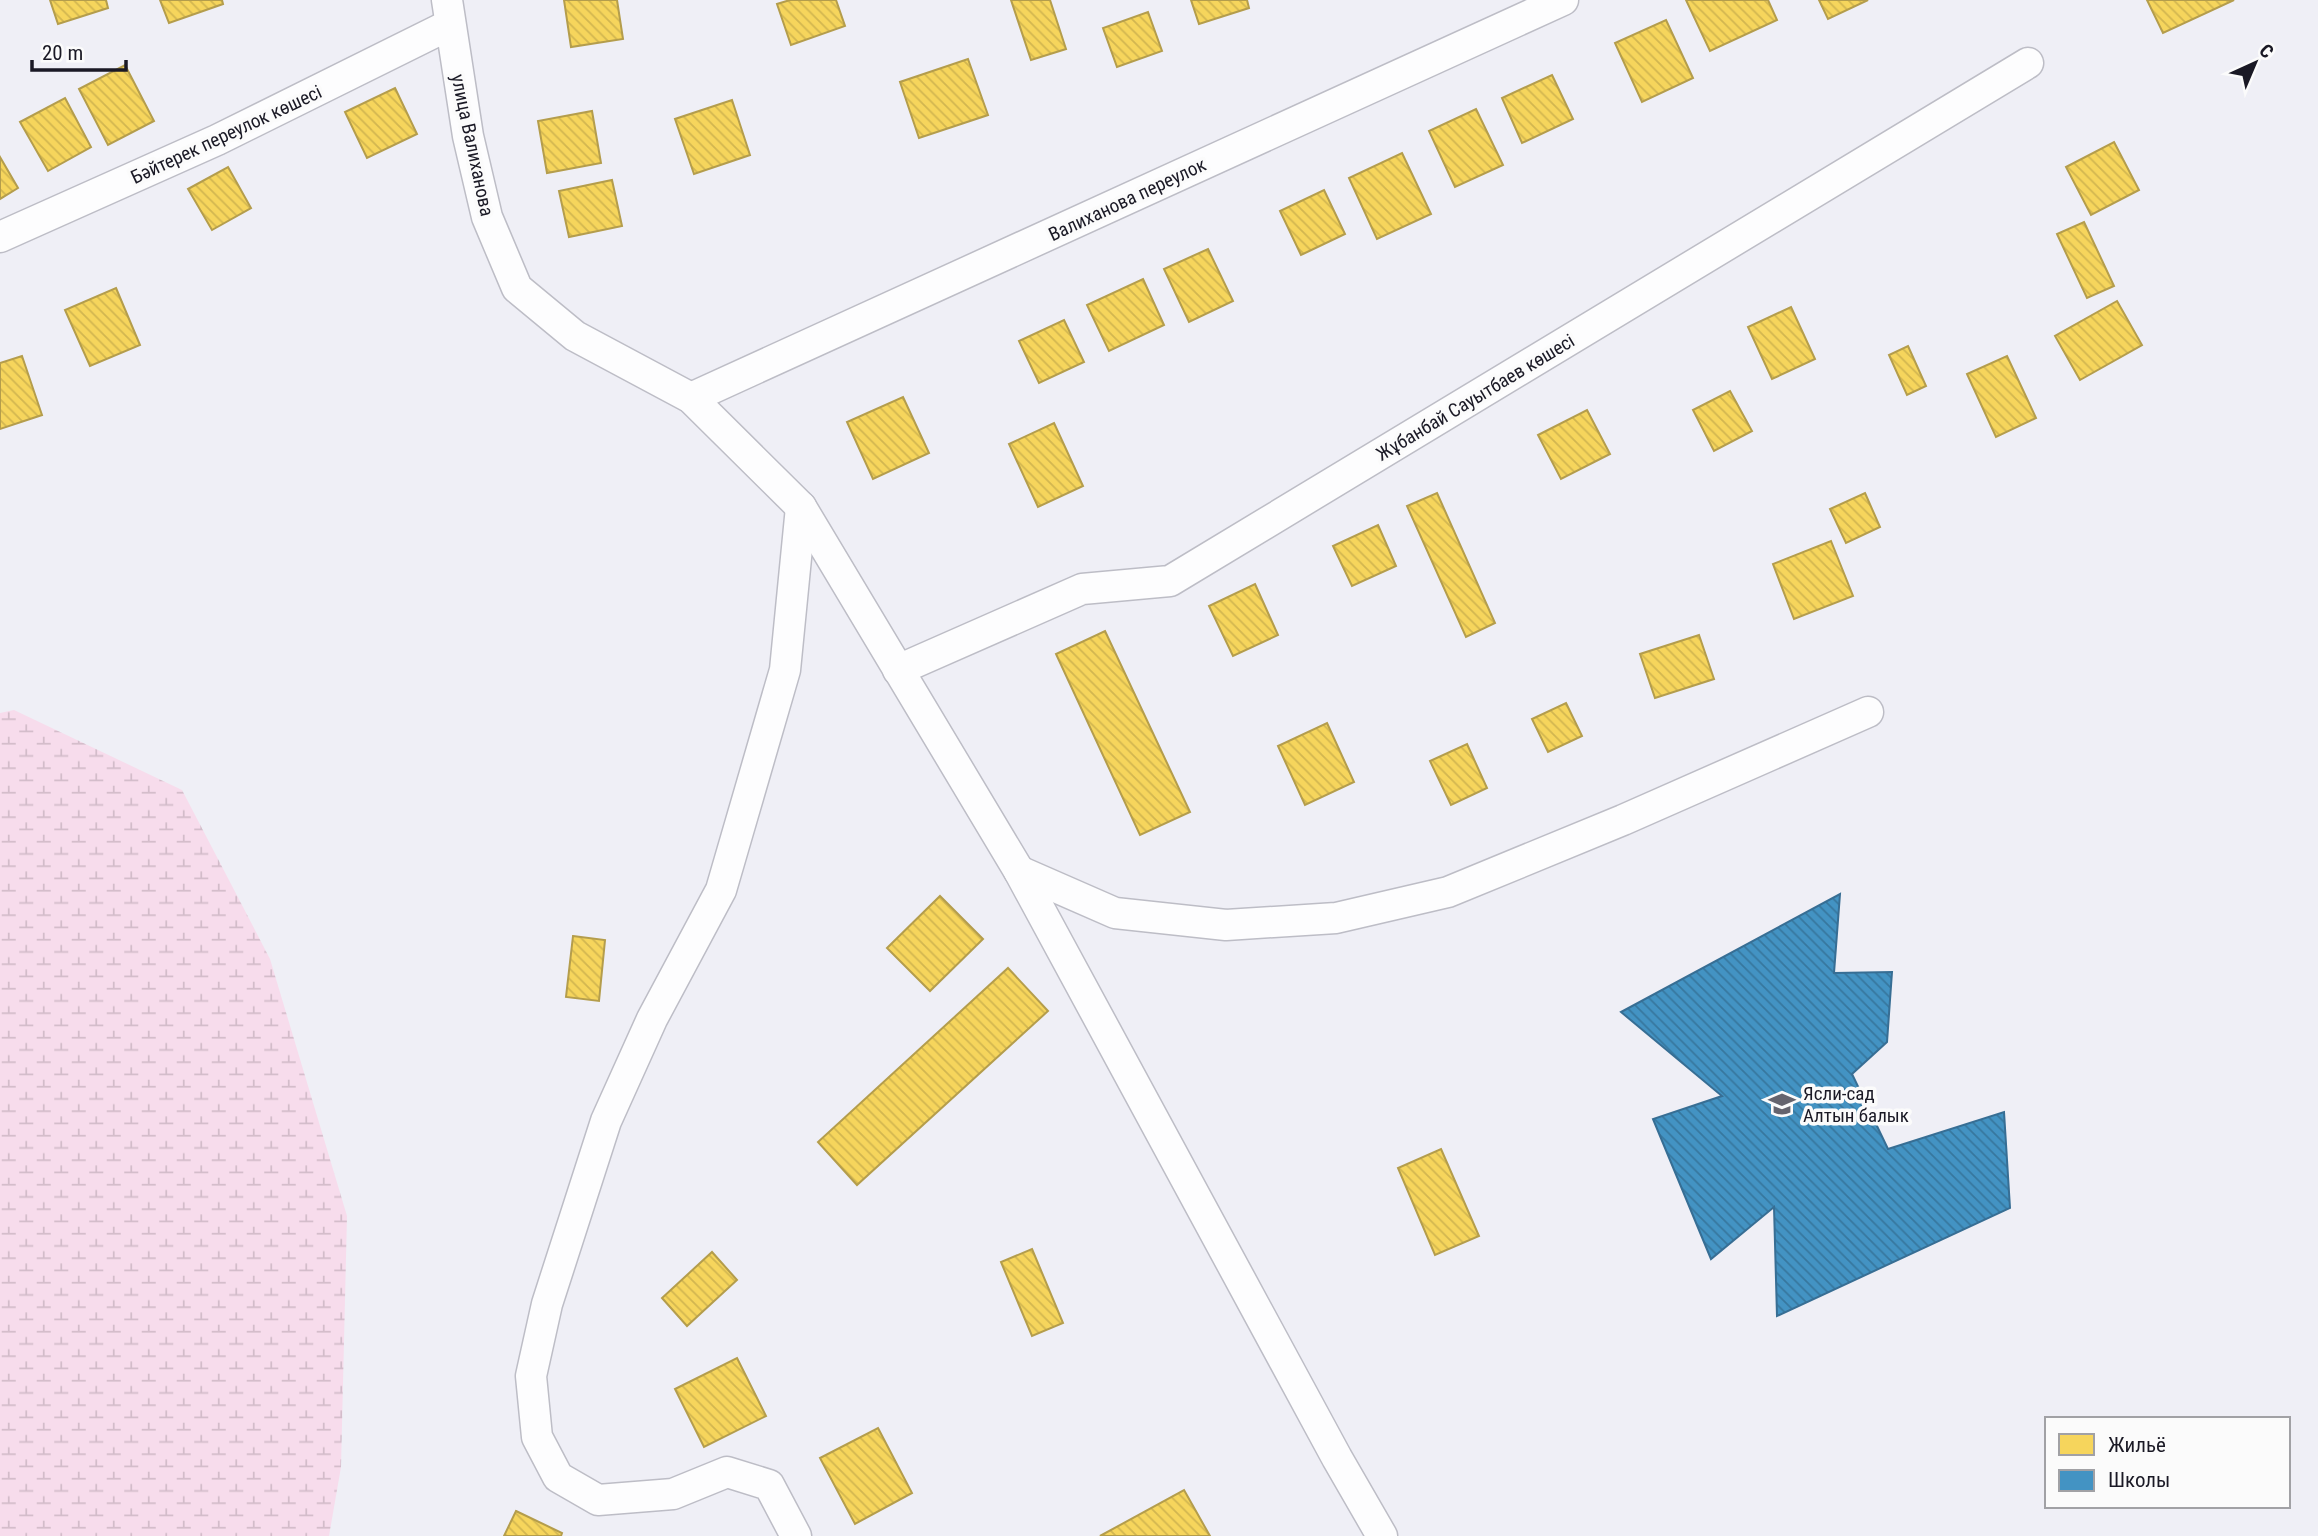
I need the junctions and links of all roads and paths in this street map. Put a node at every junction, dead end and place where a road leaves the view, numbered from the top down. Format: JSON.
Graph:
{"nodes":[{"id":1,"x":1563,"y":0,"type":"edge"},
{"id":2,"x":448,"y":13,"type":"edge"},
{"id":3,"x":2028,"y":63,"type":"dead end"},
{"id":4,"x":0,"y":237,"type":"edge"},
{"id":5,"x":691,"y":398,"type":"junction"},
{"id":6,"x":801,"y":507,"type":"junction"},
{"id":7,"x":898,"y":670,"type":"junction"},
{"id":8,"x":1868,"y":712,"type":"dead end"},
{"id":9,"x":1019,"y":871,"type":"junction"},
{"id":10,"x":796,"y":1536,"type":"edge"},
{"id":11,"x":1382,"y":1536,"type":"edge"}],
"edges":[{"from":1,"to":5,"type":"street","name":"Валиханова переулок"},
{"from":2,"to":4,"type":"street","name":"Бәйтерек переулок көшесі"},
{"from":2,"to":5,"type":"street","name":"улица Валиханова"},
{"from":3,"to":7,"type":"street","name":"Жұбанбай Сауытбаев көшесі"},
{"from":5,"to":6,"type":"street","name":"улица Валиханова"},
{"from":6,"to":7,"type":"street","name":"улица Валиханова"},
{"from":6,"to":10,"type":"street"},
{"from":7,"to":9,"type":"street","name":"улица Валиханова"},
{"from":8,"to":9,"type":"street"},
{"from":9,"to":11,"type":"street","name":"улица Валиханова"}]}
